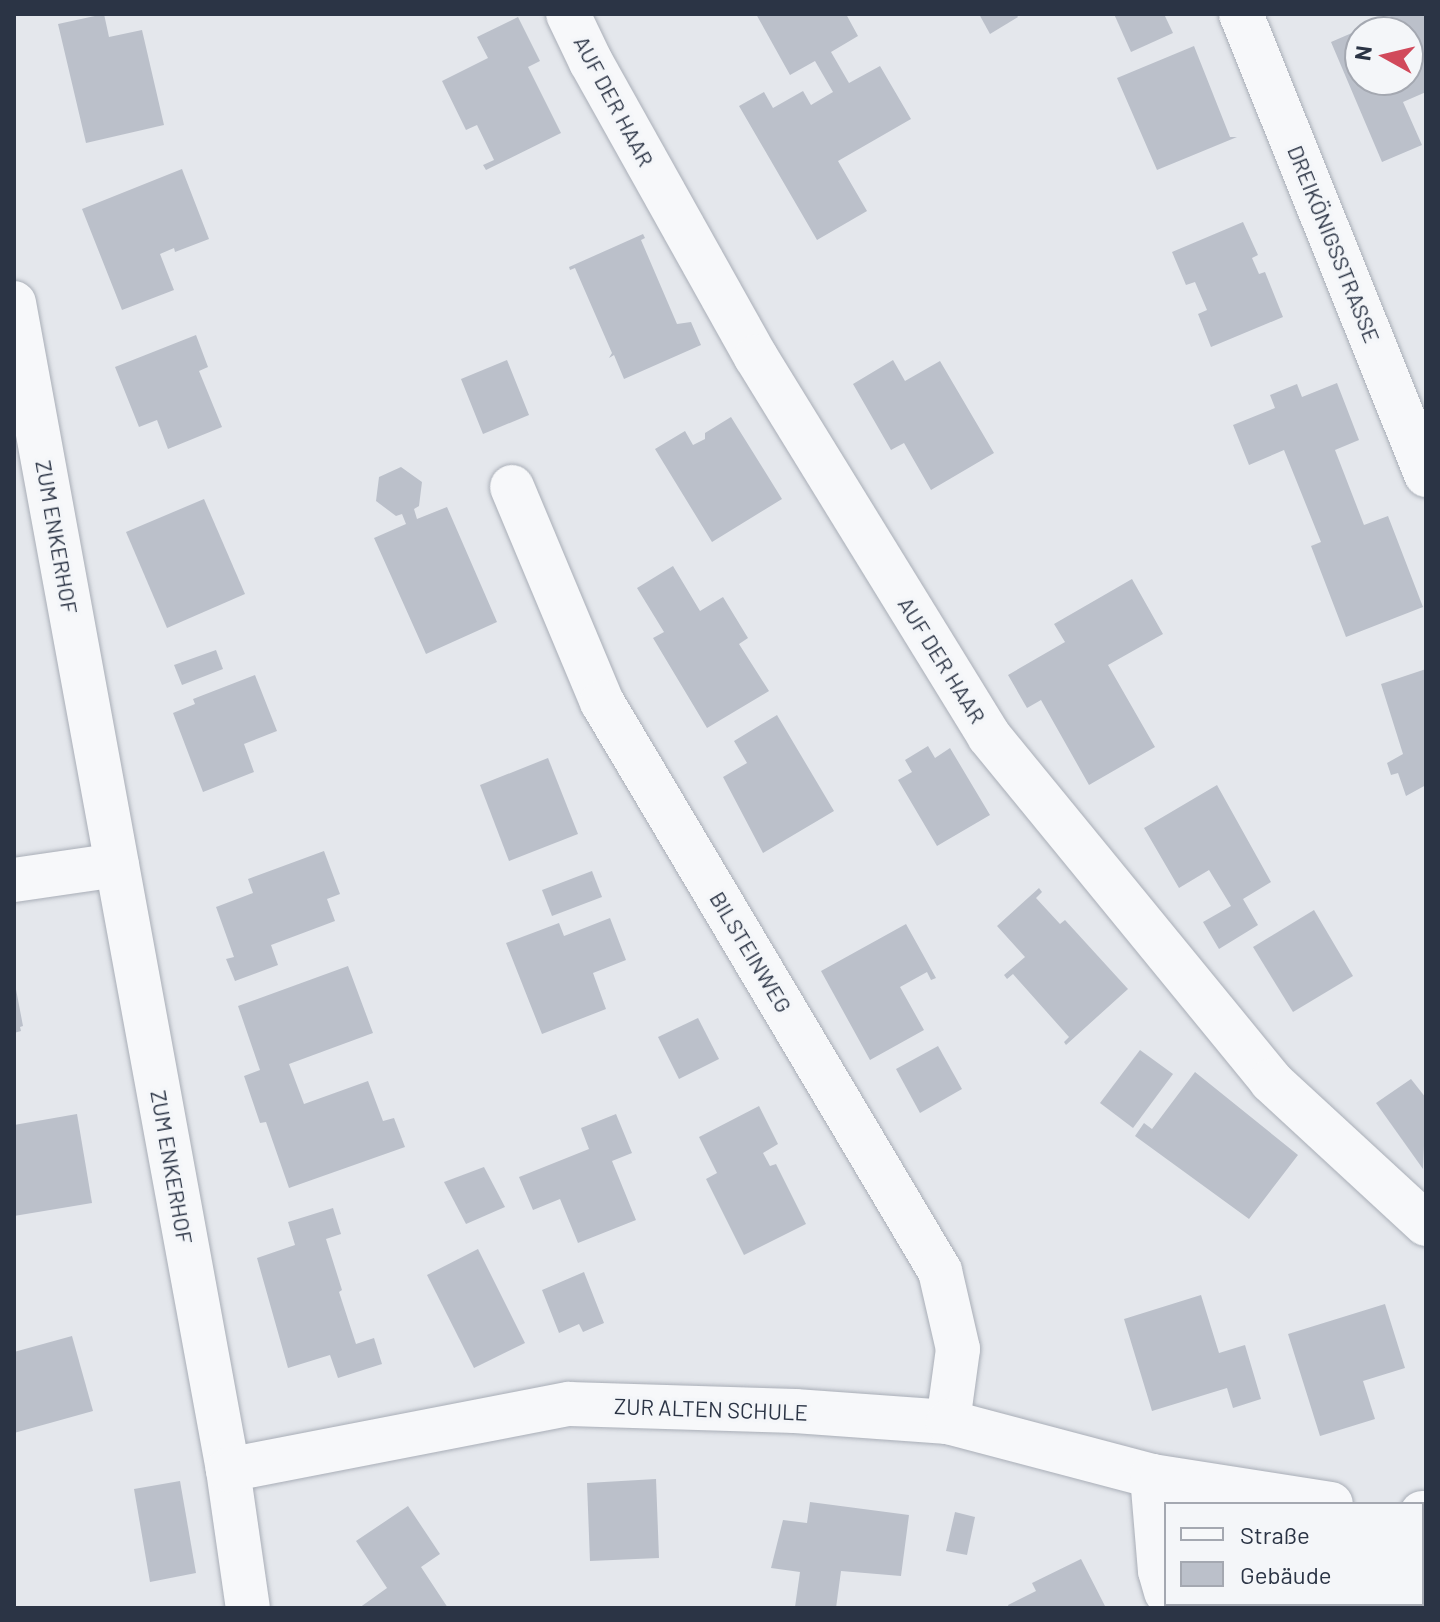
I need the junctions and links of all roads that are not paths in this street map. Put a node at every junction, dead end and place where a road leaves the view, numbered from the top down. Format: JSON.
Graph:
{"nodes":[{"id":1,"x":568,"y":14,"type":"edge"},
{"id":2,"x":1241,"y":14,"type":"edge"},
{"id":3,"x":14,"y":303,"type":"edge"},
{"id":4,"x":1426,"y":475,"type":"edge"},
{"id":5,"x":512,"y":487,"type":"dead end"},
{"id":6,"x":117,"y":865,"type":"junction"},
{"id":7,"x":14,"y":880,"type":"edge"},
{"id":8,"x":1426,"y":1224,"type":"edge"},
{"id":9,"x":948,"y":1422,"type":"junction"},
{"id":10,"x":228,"y":1470,"type":"junction"},
{"id":11,"x":1152,"y":1476,"type":"junction"},
{"id":12,"x":1318,"y":1502,"type":"edge"},
{"id":13,"x":1164,"y":1585,"type":"edge"},
{"id":14,"x":248,"y":1608,"type":"edge"}],
"edges":[{"from":1,"to":8,"type":"street","name":"AUF DER HAAR"},
{"from":2,"to":4,"type":"street","name":"DREIKÖNIGSSTRASSE"},
{"from":3,"to":6,"type":"street","name":"ZUM ENKERHOF"},
{"from":5,"to":9,"type":"street","name":"BILSTEINWEG"},
{"from":6,"to":7,"type":"street"},
{"from":6,"to":10,"type":"street","name":"ZUM ENKERHOF"},
{"from":9,"to":10,"type":"street","name":"ZUR ALTEN SCHULE"},
{"from":9,"to":11,"type":"street","name":"ZUR ALTEN SCHULE"},
{"from":10,"to":14,"type":"street"},
{"from":11,"to":12,"type":"street","name":"ZUR ALTEN SCHULE"},
{"from":11,"to":13,"type":"street"}]}
